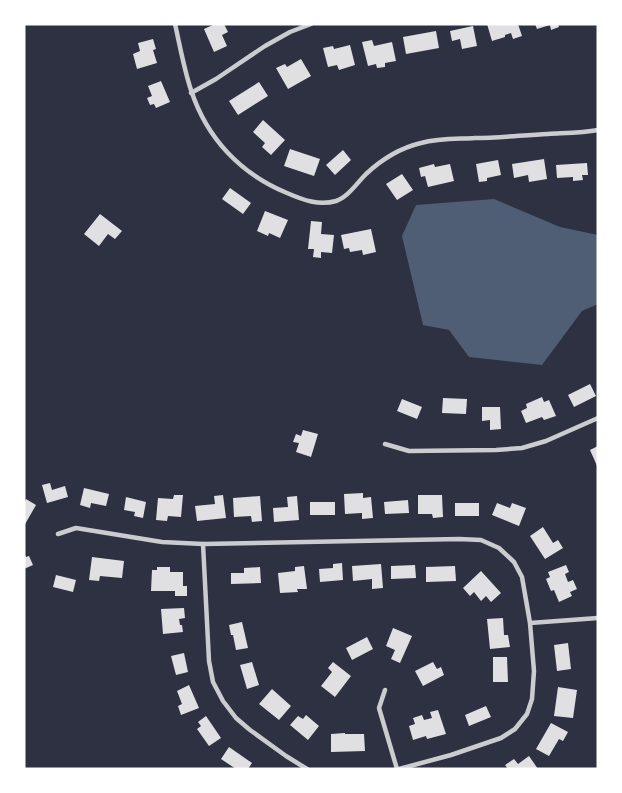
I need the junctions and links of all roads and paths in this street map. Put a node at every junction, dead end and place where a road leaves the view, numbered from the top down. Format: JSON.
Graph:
{"nodes":[{"id":1,"x":175,"y":24,"type":"edge"},
{"id":2,"x":311,"y":24,"type":"edge"},
{"id":3,"x":191,"y":93,"type":"junction"},
{"id":4,"x":598,"y":130,"type":"edge"},
{"id":5,"x":598,"y":418,"type":"edge"},
{"id":6,"x":385,"y":444,"type":"dead end"},
{"id":7,"x":58,"y":534,"type":"dead end"},
{"id":8,"x":202,"y":544,"type":"junction"},
{"id":9,"x":598,"y":618,"type":"edge"},
{"id":10,"x":530,"y":623,"type":"junction"},
{"id":11,"x":385,"y":690,"type":"dead end"},
{"id":12,"x":307,"y":769,"type":"edge"},
{"id":13,"x":398,"y":769,"type":"edge"}],
"edges":[{"from":1,"to":3,"type":"street"},
{"from":2,"to":3,"type":"street"},
{"from":3,"to":4,"type":"street"},
{"from":5,"to":6,"type":"street"},
{"from":7,"to":8,"type":"street"},
{"from":8,"to":10,"type":"street"},
{"from":8,"to":12,"type":"street"},
{"from":9,"to":10,"type":"street"},
{"from":10,"to":13,"type":"street"},
{"from":11,"to":13,"type":"street"}]}
